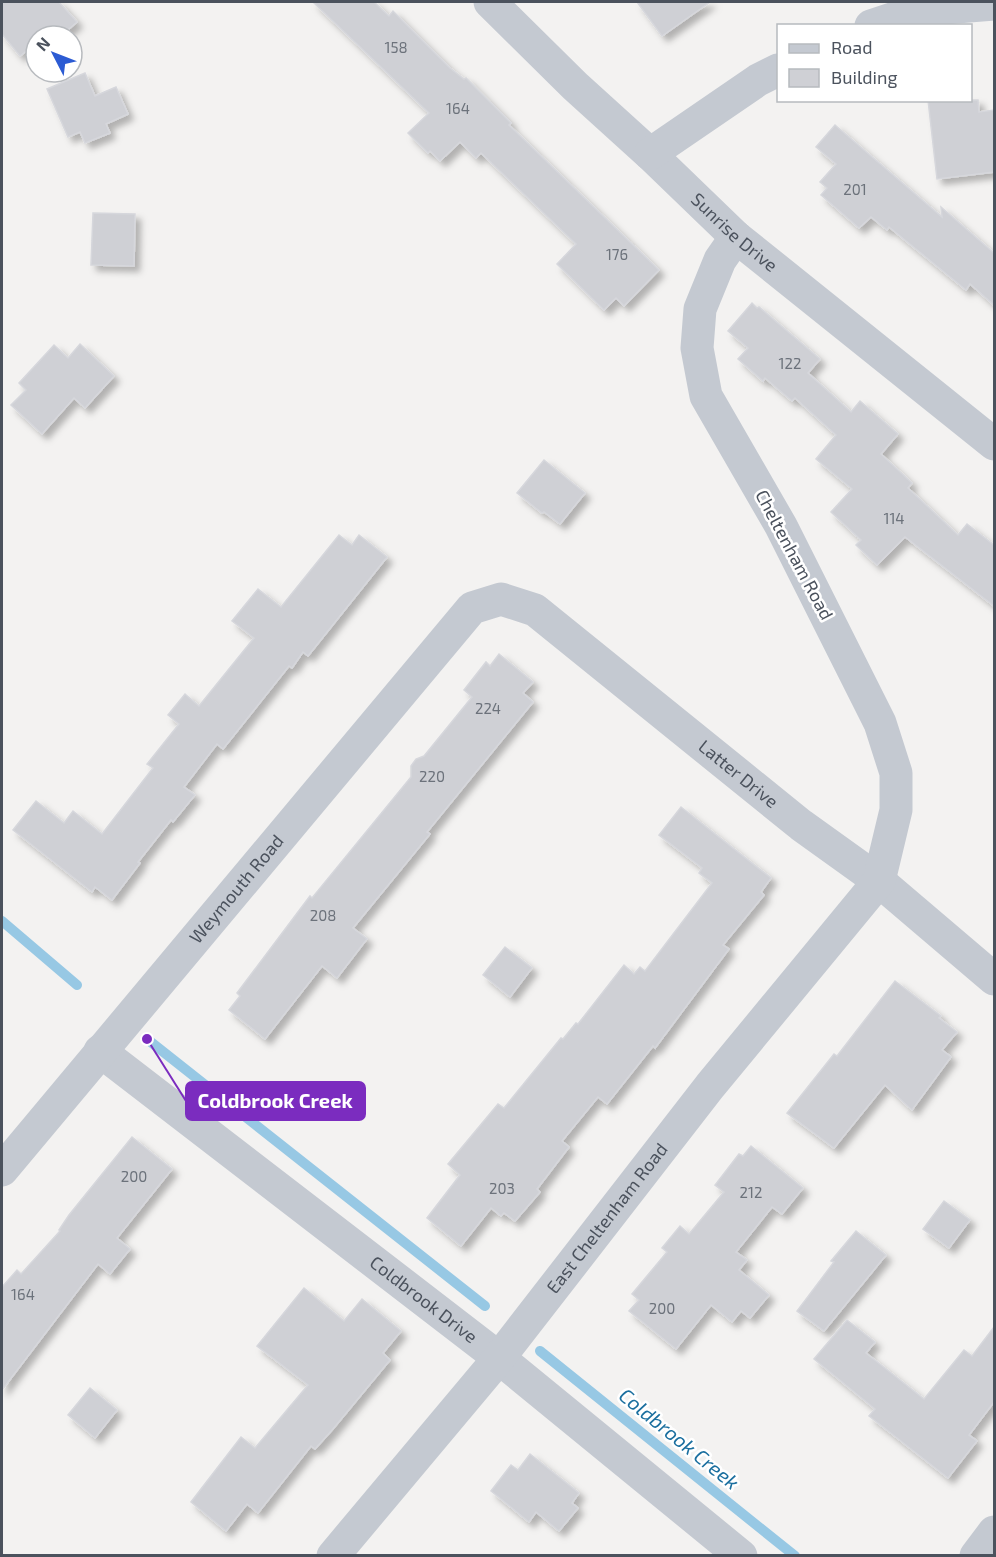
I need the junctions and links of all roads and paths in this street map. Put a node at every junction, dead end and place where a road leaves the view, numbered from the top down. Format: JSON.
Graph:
{"nodes":[{"id":1,"x":490,"y":2,"type":"edge"},
{"id":2,"x":994,"y":4,"type":"edge"},
{"id":3,"x":877,"y":24,"type":"edge"},
{"id":4,"x":777,"y":70,"type":"edge"},
{"id":5,"x":650,"y":154,"type":"junction"},
{"id":6,"x":736,"y":237,"type":"junction"},
{"id":7,"x":994,"y":444,"type":"edge"},
{"id":8,"x":472,"y":608,"type":"joint"},
{"id":9,"x":879,"y":880,"type":"junction"},
{"id":10,"x":994,"y":979,"type":"edge"},
{"id":11,"x":100,"y":1051,"type":"junction"},
{"id":12,"x":2,"y":1170,"type":"edge"},
{"id":13,"x":499,"y":1358,"type":"junction"},
{"id":14,"x":994,"y":1532,"type":"edge"},
{"id":15,"x":333,"y":1556,"type":"edge"},
{"id":16,"x":741,"y":1556,"type":"edge"},
{"id":17,"x":976,"y":1556,"type":"edge"}],
"edges":[{"from":1,"to":5,"type":"street","name":"Sunrise Drive"},
{"from":2,"to":3,"type":"street"},
{"from":4,"to":5,"type":"street"},
{"from":5,"to":6,"type":"street","name":"Sunrise Drive"},
{"from":6,"to":7,"type":"street","name":"Sunrise Drive"},
{"from":6,"to":9,"type":"street","name":"Cheltenham Road"},
{"from":8,"to":9,"type":"street","name":"Latter Drive"},
{"from":8,"to":11,"type":"street","name":"Weymouth Road"},
{"from":9,"to":10,"type":"street","name":"Latter Drive"},
{"from":9,"to":13,"type":"street","name":"East Cheltenham Road"},
{"from":11,"to":12,"type":"street","name":"Weymouth Road"},
{"from":11,"to":13,"type":"street","name":"Coldbrook Drive"},
{"from":13,"to":15,"type":"street","name":"East Cheltenham Road"},
{"from":13,"to":16,"type":"street","name":"Coldbrook Drive"},
{"from":14,"to":17,"type":"street"}]}
